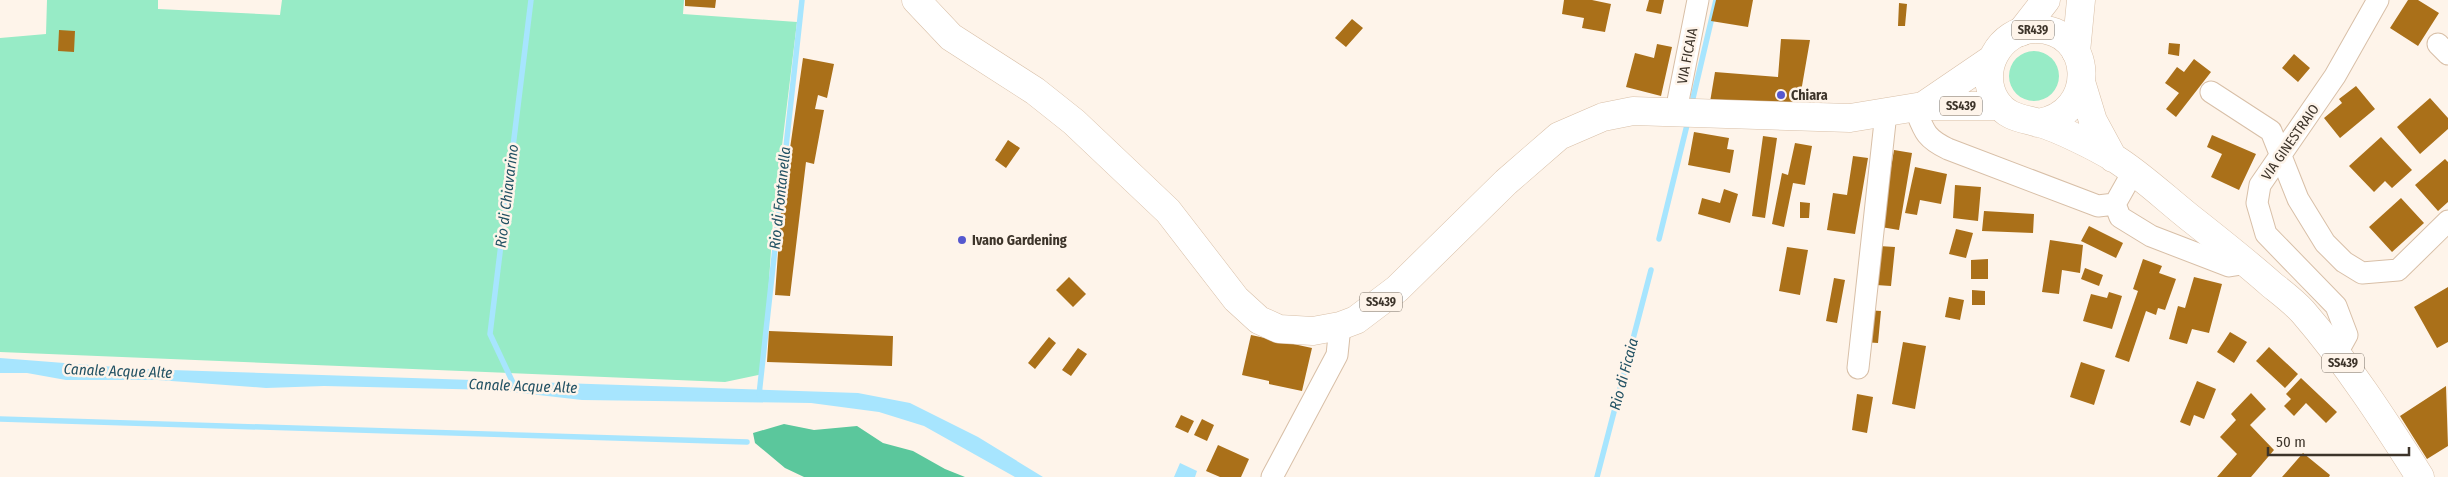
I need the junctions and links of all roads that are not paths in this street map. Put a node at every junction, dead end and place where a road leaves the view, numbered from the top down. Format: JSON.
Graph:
{"nodes":[{"id":1,"x":916,"y":0,"type":"edge"},
{"id":2,"x":1698,"y":0,"type":"edge"},
{"id":3,"x":2046,"y":0,"type":"edge"},
{"id":4,"x":2081,"y":0,"type":"edge"},
{"id":5,"x":2378,"y":0,"type":"edge"},
{"id":6,"x":2021,"y":32,"type":"junction"},
{"id":7,"x":2076,"y":52,"type":"junction"},
{"id":8,"x":1992,"y":59,"type":"junction"},
{"id":9,"x":2082,"y":85,"type":"junction"},
{"id":10,"x":2211,"y":92,"type":"dead end"},
{"id":11,"x":2000,"y":106,"type":"junction"},
{"id":12,"x":1919,"y":107,"type":"junction"},
{"id":13,"x":1676,"y":111,"type":"junction"},
{"id":14,"x":1886,"y":113,"type":"junction"},
{"id":15,"x":2038,"y":122,"type":"junction"},
{"id":16,"x":2280,"y":153,"type":"junction"},
{"id":17,"x":2123,"y":165,"type":"junction"},
{"id":18,"x":2114,"y":204,"type":"junction"},
{"id":19,"x":2448,"y":221,"type":"edge"},
{"id":20,"x":2248,"y":263,"type":"junction"},
{"id":21,"x":1340,"y":326,"type":"junction"},
{"id":22,"x":2336,"y":355,"type":"junction"},
{"id":23,"x":1858,"y":368,"type":"dead end"},
{"id":24,"x":1272,"y":477,"type":"edge"},
{"id":25,"x":2420,"y":477,"type":"edge"}],
"edges":[{"from":1,"to":21,"type":"main road","number":"SS439"},
{"from":2,"to":13,"type":"street","name":"VIA FICAIA"},
{"from":3,"to":6,"type":"main road"},
{"from":4,"to":7,"type":"main road"},
{"from":5,"to":16,"type":"street","name":"VIA GINESTRAIO"},
{"from":6,"to":7,"type":"main road","number":"SR439"},
{"from":6,"to":8,"type":"main road","number":"SR439"},
{"from":7,"to":9,"type":"main road"},
{"from":8,"to":11,"type":"main road"},
{"from":8,"to":12,"type":"main road","number":"SR439"},
{"from":9,"to":15,"type":"main road"},
{"from":9,"to":17,"type":"main road"},
{"from":10,"to":16,"type":"street"},
{"from":11,"to":12,"type":"main road","number":"SS439"},
{"from":11,"to":15,"type":"main road"},
{"from":12,"to":14,"type":"main road","number":"SS439"},
{"from":12,"to":18,"type":"street"},
{"from":13,"to":14,"type":"main road","number":"SS439"},
{"from":13,"to":21,"type":"main road","number":"SS439"},
{"from":14,"to":23,"type":"street"},
{"from":15,"to":17,"type":"main road","number":"SS439"},
{"from":16,"to":19,"type":"street"},
{"from":16,"to":22,"type":"street","name":"VIA GINESTRAIO"},
{"from":17,"to":18,"type":"street"},
{"from":17,"to":20,"type":"main road","number":"SS439"},
{"from":18,"to":20,"type":"street"},
{"from":20,"to":22,"type":"main road","number":"SS439"},
{"from":21,"to":24,"type":"street"},
{"from":22,"to":25,"type":"main road","number":"SS439"}]}
